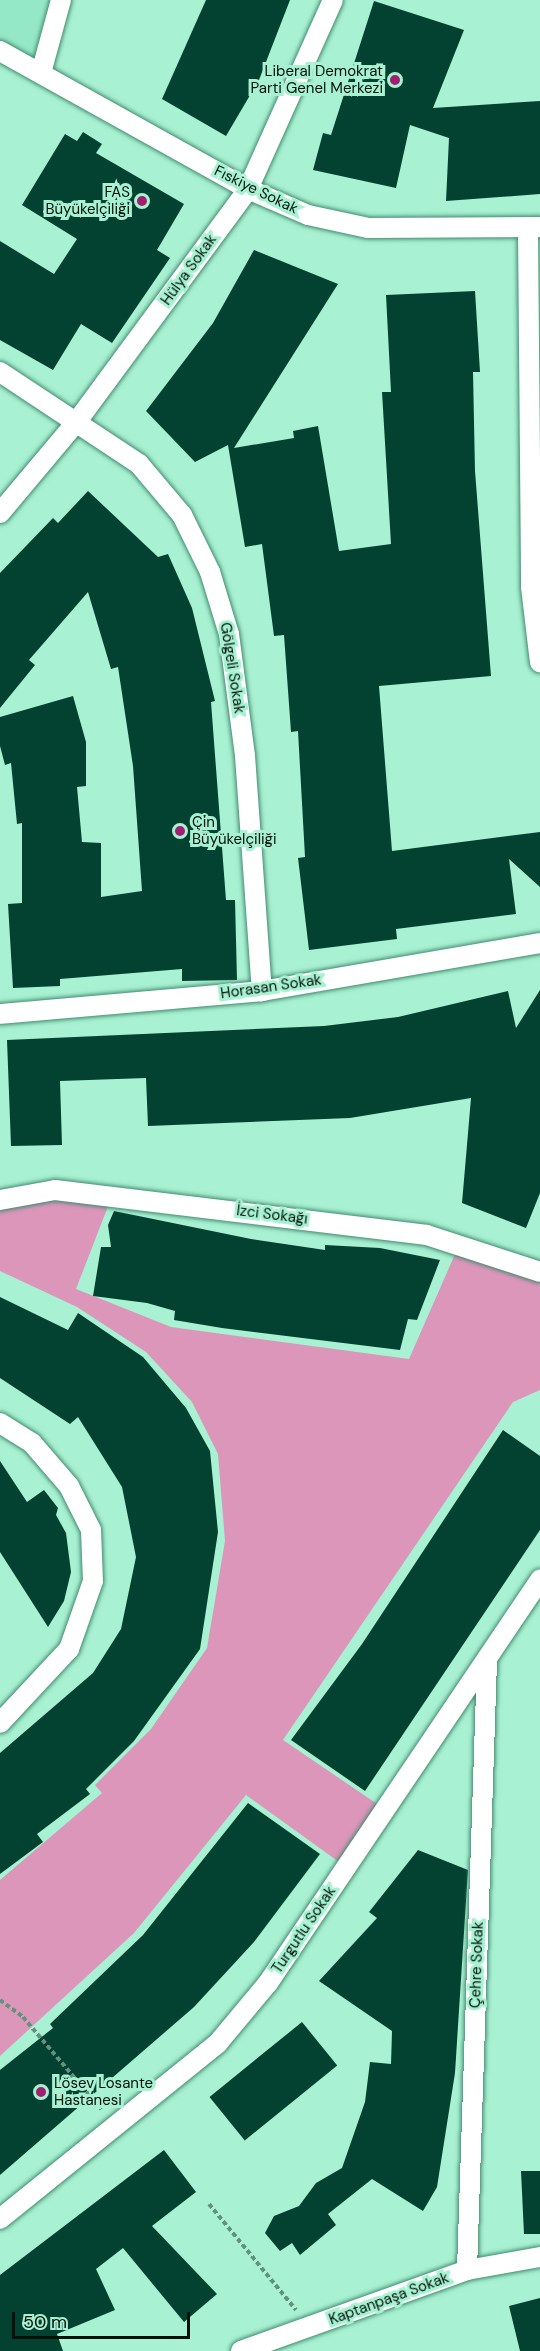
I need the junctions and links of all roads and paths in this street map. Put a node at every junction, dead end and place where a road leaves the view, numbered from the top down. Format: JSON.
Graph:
{"nodes":[{"id":1,"x":61,"y":0,"type":"edge"},
{"id":2,"x":333,"y":0,"type":"edge"},
{"id":3,"x":0,"y":51,"type":"edge"},
{"id":4,"x":41,"y":73,"type":"junction"},
{"id":5,"x":248,"y":189,"type":"junction"},
{"id":6,"x":534,"y":229,"type":"edge"},
{"id":7,"x":0,"y":372,"type":"edge"},
{"id":8,"x":78,"y":420,"type":"junction"},
{"id":9,"x":0,"y":513,"type":"edge"},
{"id":10,"x":540,"y":662,"type":"edge"},
{"id":11,"x":540,"y":943,"type":"edge"},
{"id":12,"x":262,"y":991,"type":"junction"},
{"id":13,"x":0,"y":1014,"type":"edge"},
{"id":14,"x":0,"y":1200,"type":"edge"},
{"id":15,"x":540,"y":1272,"type":"edge"},
{"id":16,"x":0,"y":1423,"type":"edge"},
{"id":17,"x":540,"y":1579,"type":"edge"},
{"id":18,"x":487,"y":1660,"type":"junction"},
{"id":19,"x":0,"y":1723,"type":"edge"},
{"id":20,"x":0,"y":2000,"type":"edge"},
{"id":21,"x":117,"y":2128,"type":"junction"},
{"id":22,"x":209,"y":2204,"type":"dead end"},
{"id":23,"x":0,"y":2219,"type":"edge"},
{"id":24,"x":540,"y":2257,"type":"edge"},
{"id":25,"x":467,"y":2270,"type":"junction"},
{"id":26,"x":311,"y":2327,"type":"junction"},
{"id":27,"x":241,"y":2351,"type":"edge"}],
"edges":[{"from":1,"to":4,"type":"street"},
{"from":2,"to":5,"type":"street","name":"Hülya Sokak"},
{"from":3,"to":4,"type":"street","name":"Fıskiye Sokak"},
{"from":4,"to":5,"type":"street","name":"Fıskiye Sokak"},
{"from":5,"to":6,"type":"street","name":"Fıskiye Sokak"},
{"from":5,"to":8,"type":"street","name":"Hülya Sokak"},
{"from":6,"to":10,"type":"street"},
{"from":7,"to":8,"type":"street","name":"Gölgeli Sokak"},
{"from":8,"to":9,"type":"street","name":"Hülya Sokak"},
{"from":8,"to":12,"type":"street","name":"Gölgeli Sokak"},
{"from":11,"to":12,"type":"street","name":"Horasan Sokak"},
{"from":12,"to":13,"type":"street","name":"Horasan Sokak"},
{"from":14,"to":15,"type":"street","name":"İzci Sokağı"},
{"from":16,"to":19,"type":"street"},
{"from":17,"to":18,"type":"street","name":"Turgutlu Sokak"},
{"from":18,"to":21,"type":"street","name":"Turgutlu Sokak"},
{"from":18,"to":25,"type":"street","name":"Çehre Sokak"},
{"from":20,"to":21,"type":"path"},
{"from":21,"to":23,"type":"street","name":"Turgutlu Sokak"},
{"from":22,"to":26,"type":"path"},
{"from":24,"to":25,"type":"street","name":"Kaptanpaşa Sokak"},
{"from":25,"to":26,"type":"street","name":"Kaptanpaşa Sokak"},
{"from":26,"to":27,"type":"street","name":"Kaptanpaşa Sokak"}]}
